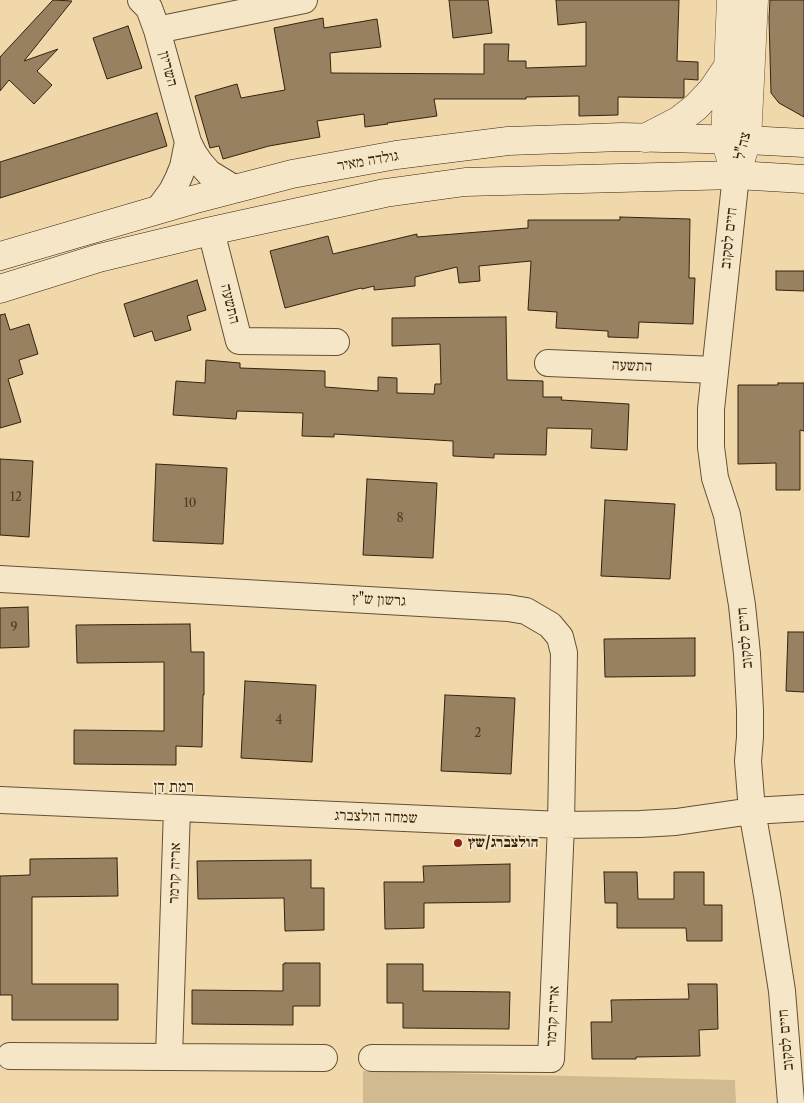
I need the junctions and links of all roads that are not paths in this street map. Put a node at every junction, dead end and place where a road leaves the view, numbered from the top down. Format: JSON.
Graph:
{"nodes":[{"id":1,"x":141,"y":0,"type":"edge"},
{"id":2,"x":304,"y":0,"type":"edge"},
{"id":3,"x":731,"y":0,"type":"edge"},
{"id":4,"x":754,"y":0,"type":"edge"},
{"id":5,"x":253,"y":6,"type":"edge"},
{"id":6,"x":157,"y":30,"type":"junction"},
{"id":7,"x":729,"y":64,"type":"junction"},
{"id":8,"x":646,"y":138,"type":"junction"},
{"id":9,"x":736,"y":140,"type":"junction"},
{"id":10,"x":188,"y":142,"type":"junction"},
{"id":11,"x":804,"y":143,"type":"edge"},
{"id":12,"x":736,"y":175,"type":"junction"},
{"id":13,"x":804,"y":179,"type":"edge"},
{"id":14,"x":235,"y":188,"type":"junction"},
{"id":15,"x":158,"y":210,"type":"junction"},
{"id":16,"x":211,"y":231,"type":"junction"},
{"id":17,"x":0,"y":256,"type":"edge"},
{"id":18,"x":0,"y":289,"type":"edge"},
{"id":19,"x":336,"y":342,"type":"dead end"},
{"id":20,"x":548,"y":363,"type":"dead end"},
{"id":21,"x":715,"y":370,"type":"junction"},
{"id":22,"x":0,"y":579,"type":"edge"},
{"id":23,"x":0,"y":800,"type":"edge"},
{"id":24,"x":177,"y":808,"type":"junction"},
{"id":25,"x":804,"y":808,"type":"edge"},
{"id":26,"x":752,"y":811,"type":"junction"},
{"id":27,"x":561,"y":825,"type":"junction"},
{"id":28,"x":10,"y":1056,"type":"dead end"},
{"id":29,"x":169,"y":1057,"type":"junction"},
{"id":30,"x":324,"y":1058,"type":"dead end"},
{"id":31,"x":372,"y":1058,"type":"dead end"},
{"id":32,"x":792,"y":1103,"type":"edge"}],
"edges":[{"from":1,"to":6,"type":"street","name":"השריון"},
{"from":2,"to":5,"type":"street"},
{"from":3,"to":7,"type":"main road","name":"צה\"ל"},
{"from":4,"to":9,"type":"main road","name":"צה\"ל"},
{"from":5,"to":6,"type":"street"},
{"from":6,"to":10,"type":"street","name":"השריון"},
{"from":7,"to":8,"type":"main road"},
{"from":7,"to":9,"type":"main road","name":"צה\"ל"},
{"from":8,"to":9,"type":"main road","name":"גולדה מאיר"},
{"from":8,"to":14,"type":"main road","name":"גולדה מאיר"},
{"from":9,"to":11,"type":"main road","name":"גולדה מאיר"},
{"from":9,"to":12,"type":"main road","name":"צה\"ל"},
{"from":10,"to":14,"type":"street","name":"השריון"},
{"from":10,"to":15,"type":"street","name":"השריון"},
{"from":12,"to":13,"type":"main road"},
{"from":12,"to":16,"type":"main road"},
{"from":12,"to":21,"type":"street","name":"חיים לסקוב"},
{"from":14,"to":15,"type":"main road","name":"גולדה מאיר"},
{"from":15,"to":17,"type":"main road","name":"גולדה מאיר"},
{"from":16,"to":18,"type":"main road"},
{"from":16,"to":19,"type":"street","name":"התשעה"},
{"from":20,"to":21,"type":"street","name":"התשעה"},
{"from":21,"to":26,"type":"street","name":"חיים לסקוב"},
{"from":22,"to":27,"type":"street","name":"גרשון ש\"ץ"},
{"from":23,"to":24,"type":"street","name":"שמחה הולצברג"},
{"from":24,"to":27,"type":"street","name":"שמחה הולצברג"},
{"from":24,"to":29,"type":"street","name":"אריה קרמר"},
{"from":25,"to":26,"type":"street","name":"שמחה הולצברג"},
{"from":26,"to":27,"type":"street","name":"שמחה הולצברג"},
{"from":26,"to":32,"type":"street","name":"חיים לסקוב"},
{"from":27,"to":31,"type":"street","name":"אריה קרמר"},
{"from":28,"to":29,"type":"street"},
{"from":29,"to":30,"type":"street"}]}
